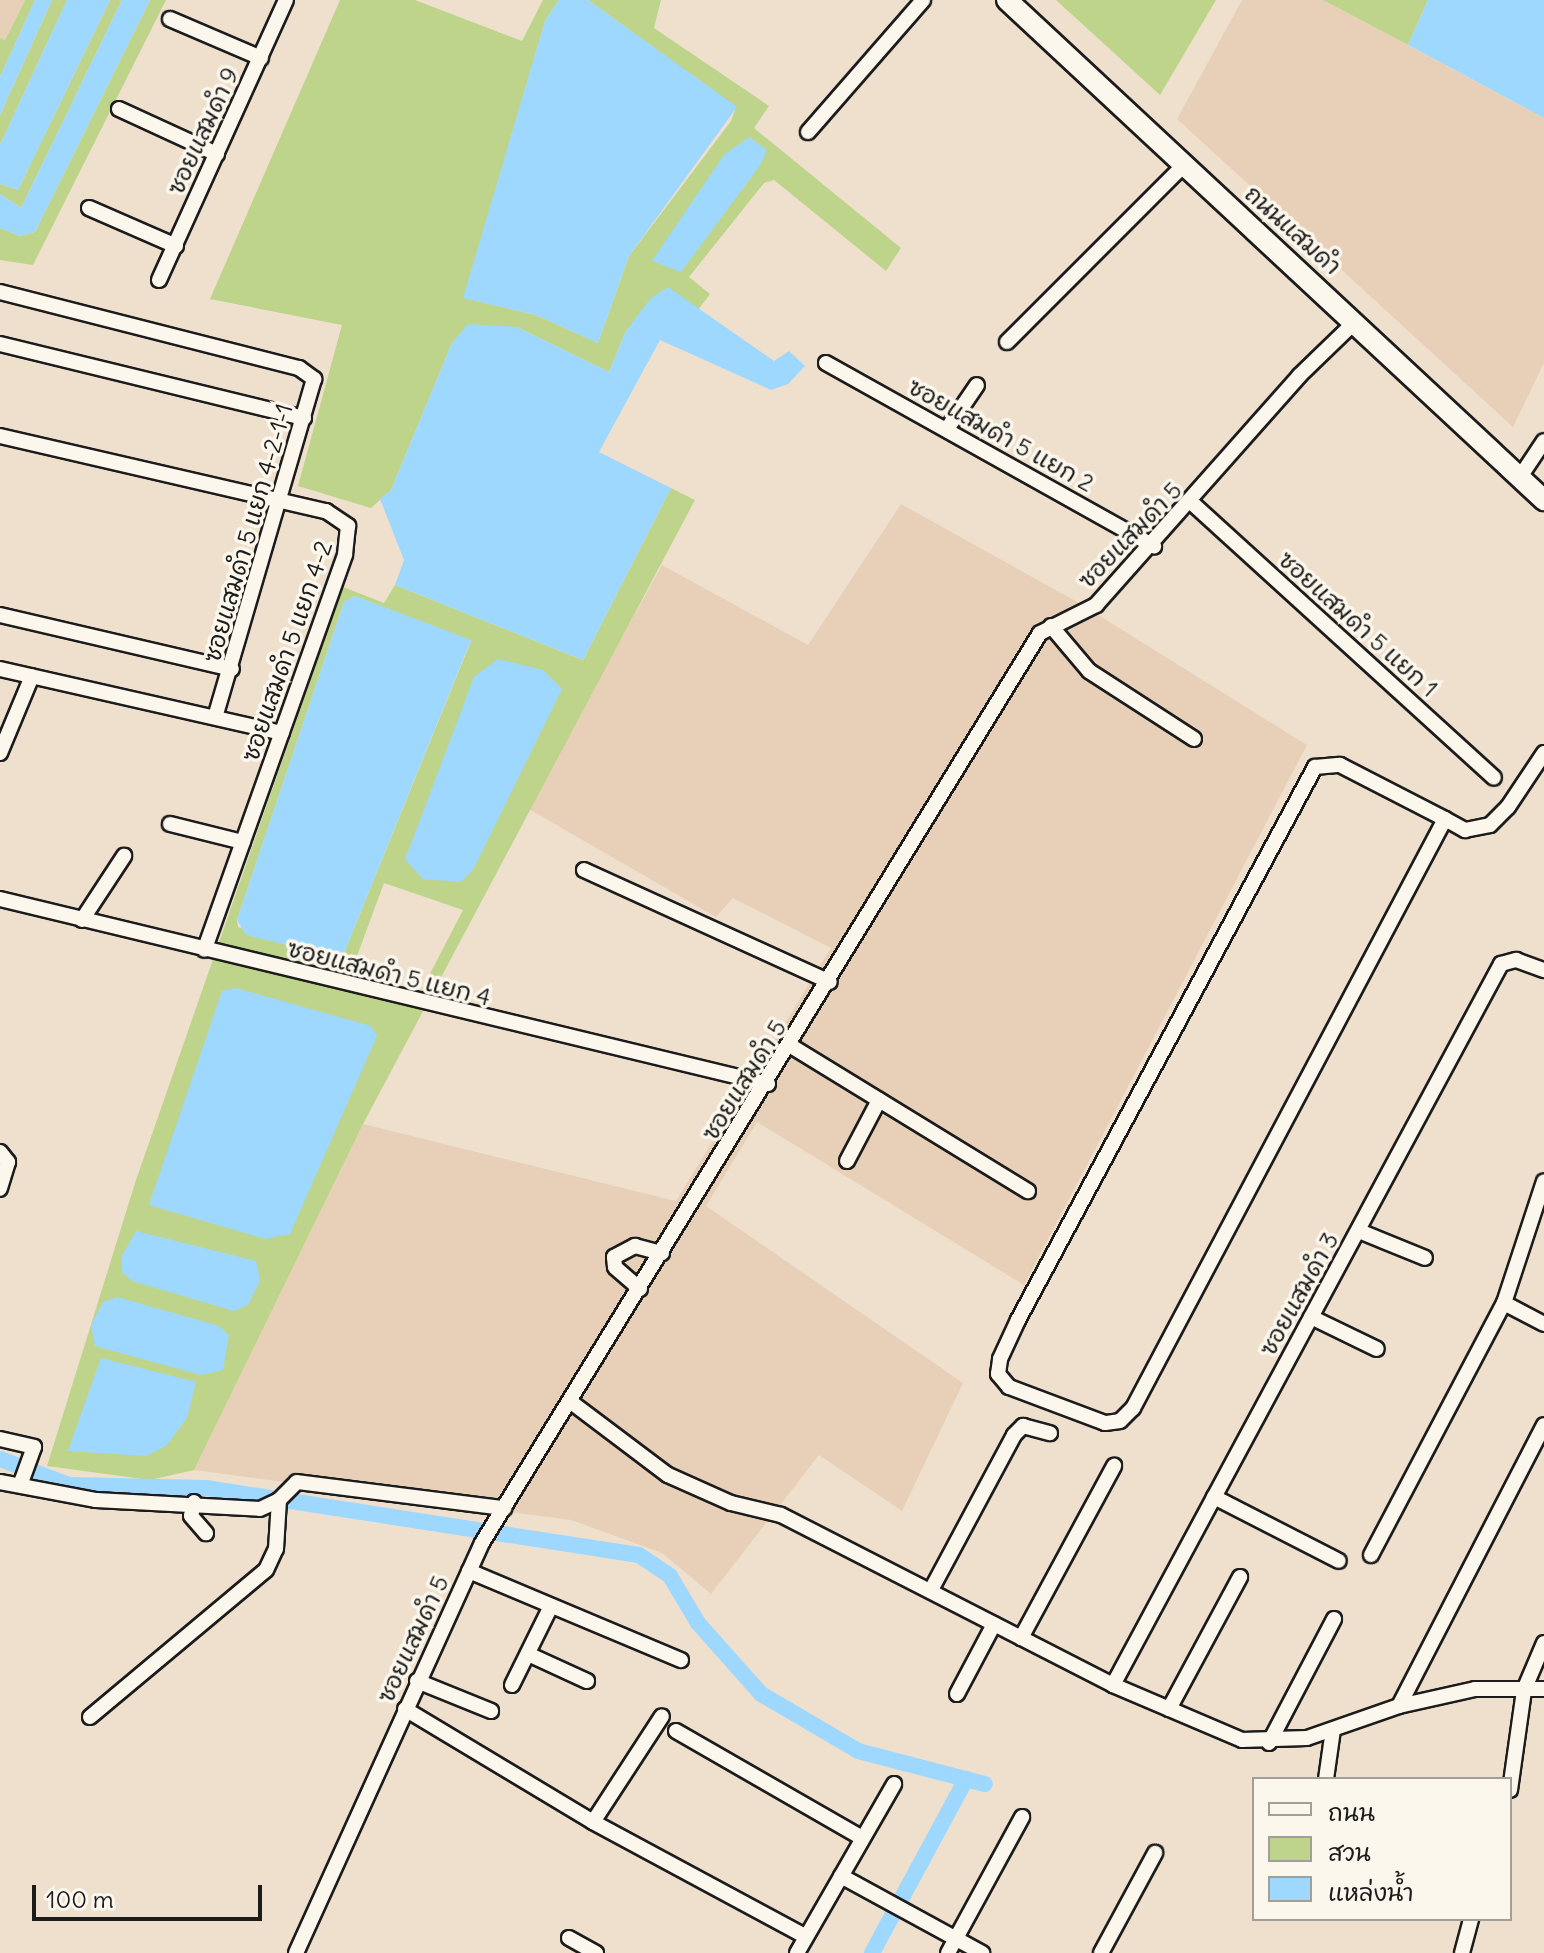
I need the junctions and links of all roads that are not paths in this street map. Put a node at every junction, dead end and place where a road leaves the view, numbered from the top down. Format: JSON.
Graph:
{"nodes":[{"id":1,"x":286,"y":0,"type":"edge"},
{"id":2,"x":923,"y":0,"type":"edge"},
{"id":3,"x":1007,"y":0,"type":"edge"},
{"id":4,"x":170,"y":19,"type":"dead end"},
{"id":5,"x":261,"y":58,"type":"junction"},
{"id":6,"x":119,"y":109,"type":"dead end"},
{"id":7,"x":808,"y":132,"type":"dead end"},
{"id":8,"x":217,"y":154,"type":"junction"},
{"id":9,"x":1182,"y":167,"type":"junction"},
{"id":10,"x":89,"y":208,"type":"dead end"},
{"id":11,"x":176,"y":246,"type":"junction"},
{"id":12,"x":159,"y":280,"type":"dead end"},
{"id":13,"x":0,"y":292,"type":"edge"},
{"id":14,"x":1355,"y":322,"type":"junction"},
{"id":15,"x":1007,"y":342,"type":"dead end"},
{"id":16,"x":0,"y":344,"type":"edge"},
{"id":17,"x":826,"y":363,"type":"dead end"},
{"id":18,"x":977,"y":385,"type":"dead end"},
{"id":19,"x":304,"y":418,"type":"junction"},
{"id":20,"x":947,"y":429,"type":"junction"},
{"id":21,"x":0,"y":436,"type":"edge"},
{"id":22,"x":1544,"y":441,"type":"edge"},
{"id":23,"x":1520,"y":477,"type":"junction"},
{"id":24,"x":1544,"y":500,"type":"edge"},
{"id":25,"x":280,"y":503,"type":"junction"},
{"id":26,"x":1192,"y":503,"type":"junction"},
{"id":27,"x":1154,"y":546,"type":"junction"},
{"id":28,"x":0,"y":615,"type":"edge"},
{"id":29,"x":1051,"y":626,"type":"junction"},
{"id":30,"x":0,"y":669,"type":"edge"},
{"id":31,"x":232,"y":669,"type":"junction"},
{"id":32,"x":32,"y":676,"type":"junction"},
{"id":33,"x":215,"y":717,"type":"junction"},
{"id":34,"x":282,"y":733,"type":"junction"},
{"id":35,"x":1194,"y":739,"type":"dead end"},
{"id":36,"x":0,"y":753,"type":"edge"},
{"id":37,"x":1544,"y":753,"type":"edge"},
{"id":38,"x":1494,"y":778,"type":"dead end"},
{"id":39,"x":1445,"y":819,"type":"junction"},
{"id":40,"x":170,"y":824,"type":"dead end"},
{"id":41,"x":243,"y":842,"type":"junction"},
{"id":42,"x":124,"y":856,"type":"dead end"},
{"id":43,"x":584,"y":870,"type":"dead end"},
{"id":44,"x":0,"y":899,"type":"edge"},
{"id":45,"x":82,"y":920,"type":"junction"},
{"id":46,"x":204,"y":950,"type":"junction"},
{"id":47,"x":1544,"y":970,"type":"edge"},
{"id":48,"x":830,"y":982,"type":"junction"},
{"id":49,"x":791,"y":1046,"type":"junction"},
{"id":50,"x":768,"y":1084,"type":"junction"},
{"id":51,"x":879,"y":1100,"type":"junction"},
{"id":52,"x":0,"y":1152,"type":"edge"},
{"id":53,"x":847,"y":1161,"type":"dead end"},
{"id":54,"x":1544,"y":1181,"type":"edge"},
{"id":55,"x":0,"y":1189,"type":"edge"},
{"id":56,"x":1028,"y":1191,"type":"dead end"},
{"id":57,"x":1359,"y":1231,"type":"junction"},
{"id":58,"x":662,"y":1253,"type":"junction"},
{"id":59,"x":1425,"y":1258,"type":"dead end"},
{"id":60,"x":640,"y":1289,"type":"junction"},
{"id":61,"x":1504,"y":1303,"type":"junction"},
{"id":62,"x":1311,"y":1317,"type":"junction"},
{"id":63,"x":1544,"y":1324,"type":"edge"},
{"id":64,"x":1377,"y":1349,"type":"dead end"},
{"id":65,"x":571,"y":1402,"type":"junction"},
{"id":66,"x":1544,"y":1425,"type":"edge"},
{"id":67,"x":1050,"y":1433,"type":"dead end"},
{"id":68,"x":0,"y":1439,"type":"edge"},
{"id":69,"x":1114,"y":1466,"type":"dead end"},
{"id":70,"x":0,"y":1482,"type":"edge"},
{"id":71,"x":21,"y":1482,"type":"junction"},
{"id":72,"x":1214,"y":1497,"type":"junction"},
{"id":73,"x":279,"y":1500,"type":"junction"},
{"id":74,"x":194,"y":1502,"type":"junction"},
{"id":75,"x":504,"y":1509,"type":"junction"},
{"id":76,"x":206,"y":1533,"type":"dead end"},
{"id":77,"x":1371,"y":1555,"type":"dead end"},
{"id":78,"x":1339,"y":1561,"type":"dead end"},
{"id":79,"x":469,"y":1571,"type":"junction"},
{"id":80,"x":1240,"y":1577,"type":"dead end"},
{"id":81,"x":931,"y":1590,"type":"junction"},
{"id":82,"x":551,"y":1606,"type":"junction"},
{"id":83,"x":1334,"y":1619,"type":"dead end"},
{"id":84,"x":994,"y":1624,"type":"junction"},
{"id":85,"x":1021,"y":1638,"type":"junction"},
{"id":86,"x":1544,"y":1643,"type":"edge"},
{"id":87,"x":528,"y":1654,"type":"junction"},
{"id":88,"x":681,"y":1660,"type":"dead end"},
{"id":89,"x":417,"y":1681,"type":"junction"},
{"id":90,"x":587,"y":1681,"type":"dead end"},
{"id":91,"x":512,"y":1685,"type":"dead end"},
{"id":92,"x":1113,"y":1685,"type":"junction"},
{"id":93,"x":1544,"y":1689,"type":"edge"},
{"id":94,"x":1524,"y":1690,"type":"junction"},
{"id":95,"x":957,"y":1694,"type":"dead end"},
{"id":96,"x":1399,"y":1706,"type":"junction"},
{"id":97,"x":405,"y":1709,"type":"junction"},
{"id":98,"x":1169,"y":1709,"type":"junction"},
{"id":99,"x":491,"y":1711,"type":"dead end"},
{"id":100,"x":662,"y":1716,"type":"dead end"},
{"id":101,"x":90,"y":1717,"type":"dead end"},
{"id":102,"x":1333,"y":1730,"type":"junction"},
{"id":103,"x":676,"y":1731,"type":"dead end"},
{"id":104,"x":1269,"y":1743,"type":"junction"},
{"id":105,"x":1326,"y":1777,"type":"edge"},
{"id":106,"x":1512,"y":1777,"type":"edge"},
{"id":107,"x":894,"y":1784,"type":"dead end"},
{"id":108,"x":1022,"y":1817,"type":"dead end"},
{"id":109,"x":593,"y":1822,"type":"junction"},
{"id":110,"x":862,"y":1838,"type":"junction"},
{"id":111,"x":1155,"y":1853,"type":"dead end"},
{"id":112,"x":841,"y":1876,"type":"junction"},
{"id":113,"x":1470,"y":1921,"type":"edge"},
{"id":114,"x":805,"y":1936,"type":"junction"},
{"id":115,"x":569,"y":1938,"type":"dead end"},
{"id":116,"x":952,"y":1946,"type":"edge"},
{"id":117,"x":296,"y":1953,"type":"edge"},
{"id":118,"x":596,"y":1953,"type":"edge"},
{"id":119,"x":797,"y":1953,"type":"edge"},
{"id":120,"x":982,"y":1953,"type":"edge"},
{"id":121,"x":1101,"y":1953,"type":"edge"},
{"id":122,"x":1462,"y":1953,"type":"edge"}],
"edges":[{"from":1,"to":5,"type":"street","name":"ซอยแสมดำ 9"},
{"from":2,"to":7,"type":"street"},
{"from":3,"to":9,"type":"street","name":"ถนนแสมดำ"},
{"from":4,"to":5,"type":"street"},
{"from":5,"to":8,"type":"street","name":"ซอยแสมดำ 9"},
{"from":6,"to":8,"type":"street"},
{"from":8,"to":11,"type":"street","name":"ซอยแสมดำ 9"},
{"from":9,"to":14,"type":"street","name":"ถนนแสมดำ"},
{"from":9,"to":15,"type":"street"},
{"from":10,"to":11,"type":"street"},
{"from":11,"to":12,"type":"street","name":"ซอยแสมดำ 9"},
{"from":13,"to":19,"type":"street","name":"ซอยแสมดำ 5 แยก 4-2-1-1"},
{"from":14,"to":23,"type":"street","name":"ถนนแสมดำ"},
{"from":14,"to":26,"type":"street","name":"ซอยแสมดำ 5"},
{"from":16,"to":19,"type":"street"},
{"from":17,"to":20,"type":"street","name":"ซอยแสมดำ 5 แยก 2"},
{"from":18,"to":20,"type":"street"},
{"from":19,"to":25,"type":"street","name":"ซอยแสมดำ 5 แยก 4-2-1-1"},
{"from":20,"to":27,"type":"street","name":"ซอยแสมดำ 5 แยก 2"},
{"from":21,"to":25,"type":"street","name":"ซอยแสมดำ 5 แยก 4-2"},
{"from":22,"to":23,"type":"street"},
{"from":23,"to":24,"type":"street","name":"ถนนแสมดำ"},
{"from":25,"to":31,"type":"street","name":"ซอยแสมดำ 5 แยก 4-2-1-1"},
{"from":25,"to":34,"type":"street","name":"ซอยแสมดำ 5 แยก 4-2"},
{"from":26,"to":27,"type":"street","name":"ซอยแสมดำ 5"},
{"from":26,"to":38,"type":"street","name":"ซอยแสมดำ 5 แยก 1"},
{"from":27,"to":29,"type":"street","name":"ซอยแสมดำ 5"},
{"from":28,"to":31,"type":"street"},
{"from":29,"to":35,"type":"street"},
{"from":29,"to":48,"type":"street","name":"ซอยแสมดำ 5"},
{"from":30,"to":32,"type":"street"},
{"from":31,"to":33,"type":"street","name":"ซอยแสมดำ 5 แยก 4-2-1-1"},
{"from":32,"to":33,"type":"street"},
{"from":32,"to":36,"type":"street"},
{"from":33,"to":34,"type":"street"},
{"from":34,"to":41,"type":"street","name":"ซอยแสมดำ 5 แยก 4-2"},
{"from":37,"to":39,"type":"street"},
{"from":39,"to":39,"type":"street"},
{"from":40,"to":41,"type":"street"},
{"from":41,"to":46,"type":"street","name":"ซอยแสมดำ 5 แยก 4-2"},
{"from":42,"to":45,"type":"street"},
{"from":43,"to":48,"type":"street"},
{"from":44,"to":45,"type":"street","name":"ซอยแสมดำ 5 แยก 4"},
{"from":45,"to":46,"type":"street","name":"ซอยแสมดำ 5 แยก 4"},
{"from":46,"to":50,"type":"street","name":"ซอยแสมดำ 5 แยก 4"},
{"from":47,"to":57,"type":"street","name":"ซอยแสมดำ 3"},
{"from":48,"to":49,"type":"street","name":"ซอยแสมดำ 5"},
{"from":49,"to":50,"type":"street","name":"ซอยแสมดำ 5"},
{"from":49,"to":51,"type":"street"},
{"from":50,"to":58,"type":"street","name":"ซอยแสมดำ 5"},
{"from":51,"to":53,"type":"street"},
{"from":51,"to":56,"type":"street"},
{"from":52,"to":55,"type":"street"},
{"from":54,"to":61,"type":"street"},
{"from":57,"to":59,"type":"street"},
{"from":57,"to":62,"type":"street","name":"ซอยแสมดำ 3"},
{"from":58,"to":60,"type":"street","name":"ซอยแสมดำ 5"},
{"from":58,"to":60,"type":"street"},
{"from":60,"to":65,"type":"street","name":"ซอยแสมดำ 5"},
{"from":61,"to":63,"type":"street"},
{"from":61,"to":77,"type":"street"},
{"from":62,"to":64,"type":"street"},
{"from":62,"to":72,"type":"street","name":"ซอยแสมดำ 3"},
{"from":65,"to":75,"type":"street","name":"ซอยแสมดำ 5"},
{"from":65,"to":81,"type":"street"},
{"from":66,"to":96,"type":"street"},
{"from":67,"to":81,"type":"street"},
{"from":68,"to":71,"type":"street"},
{"from":69,"to":85,"type":"street"},
{"from":70,"to":71,"type":"street"},
{"from":71,"to":74,"type":"street"},
{"from":72,"to":78,"type":"street"},
{"from":72,"to":92,"type":"street","name":"ซอยแสมดำ 3"},
{"from":73,"to":74,"type":"street"},
{"from":73,"to":75,"type":"street"},
{"from":73,"to":101,"type":"street"},
{"from":74,"to":76,"type":"street"},
{"from":75,"to":79,"type":"street","name":"ซอยแสมดำ 5"},
{"from":79,"to":82,"type":"street"},
{"from":79,"to":89,"type":"street","name":"ซอยแสมดำ 5"},
{"from":80,"to":98,"type":"street"},
{"from":81,"to":84,"type":"street"},
{"from":82,"to":87,"type":"street"},
{"from":82,"to":88,"type":"street"},
{"from":83,"to":104,"type":"street"},
{"from":84,"to":85,"type":"street"},
{"from":84,"to":95,"type":"street"},
{"from":85,"to":92,"type":"street"},
{"from":86,"to":94,"type":"street"},
{"from":87,"to":90,"type":"street"},
{"from":87,"to":91,"type":"street"},
{"from":89,"to":97,"type":"street","name":"ซอยแสมดำ 5"},
{"from":89,"to":99,"type":"street"},
{"from":92,"to":98,"type":"street"},
{"from":93,"to":94,"type":"street"},
{"from":94,"to":96,"type":"street"},
{"from":94,"to":106,"type":"street"},
{"from":96,"to":102,"type":"street"},
{"from":97,"to":109,"type":"street"},
{"from":97,"to":117,"type":"street","name":"ซอยแสมดำ 5"},
{"from":98,"to":104,"type":"street"},
{"from":100,"to":109,"type":"street"},
{"from":102,"to":104,"type":"street"},
{"from":102,"to":105,"type":"street"},
{"from":103,"to":110,"type":"street"},
{"from":107,"to":110,"type":"street"},
{"from":108,"to":116,"type":"street"},
{"from":109,"to":114,"type":"street"},
{"from":110,"to":112,"type":"street"},
{"from":111,"to":121,"type":"street"},
{"from":112,"to":114,"type":"street"},
{"from":112,"to":116,"type":"street"},
{"from":113,"to":122,"type":"street"},
{"from":114,"to":119,"type":"street"},
{"from":115,"to":118,"type":"street"},
{"from":116,"to":120,"type":"street"}]}
